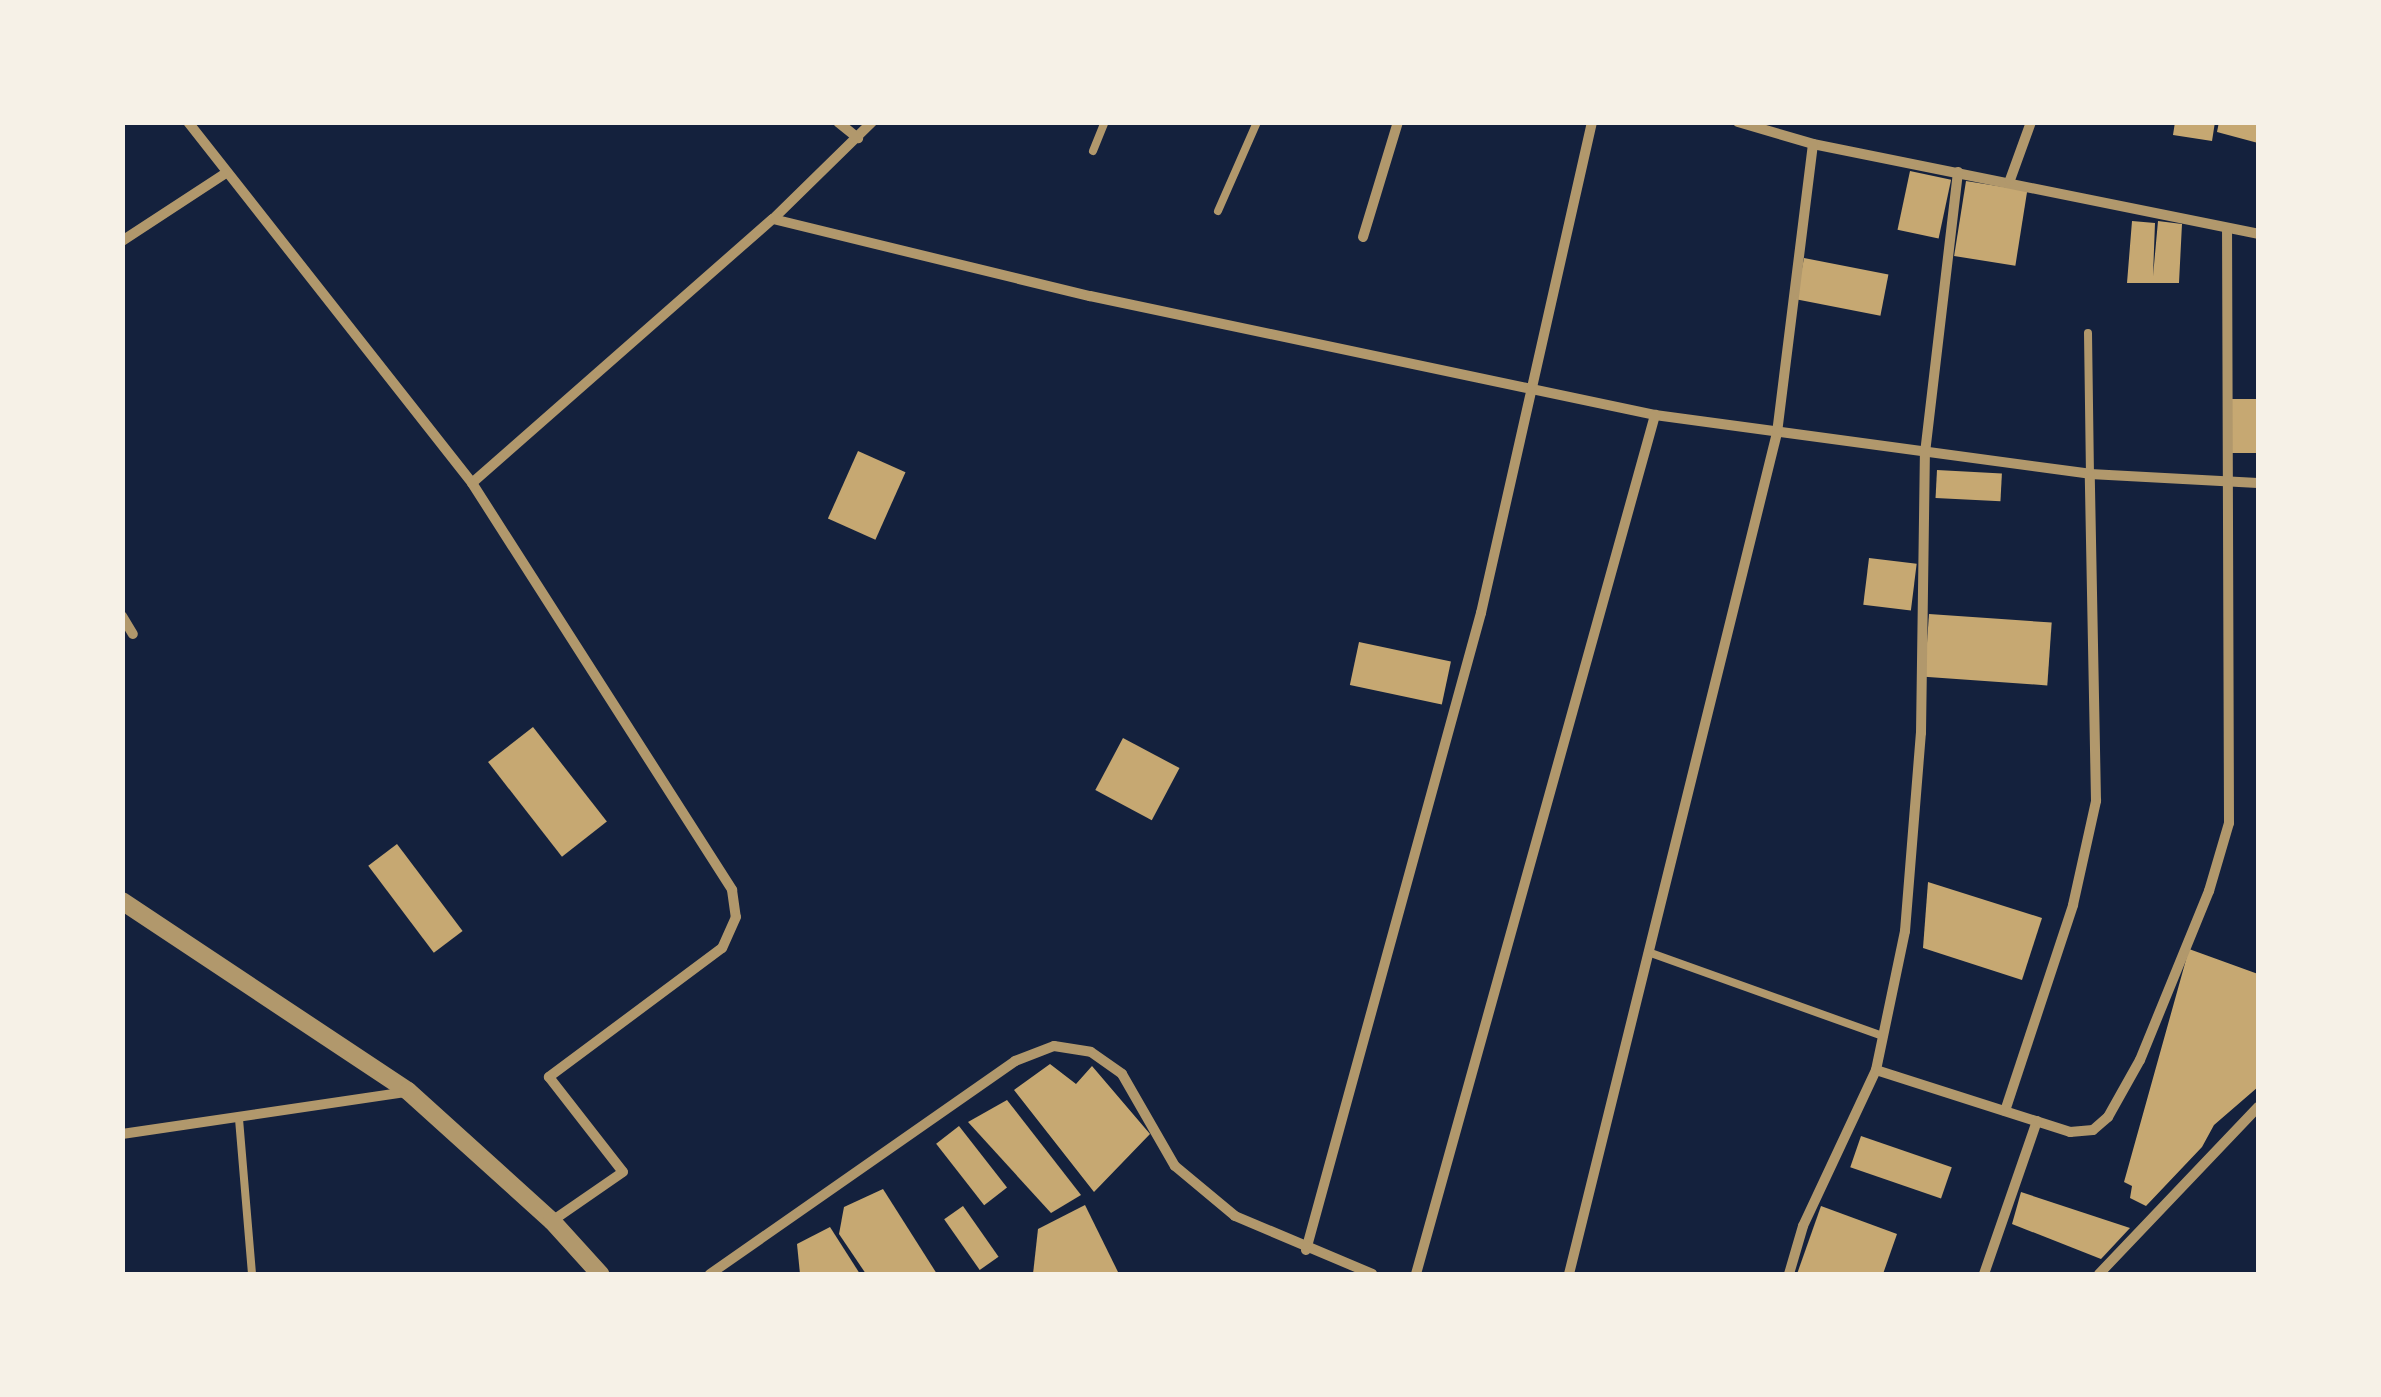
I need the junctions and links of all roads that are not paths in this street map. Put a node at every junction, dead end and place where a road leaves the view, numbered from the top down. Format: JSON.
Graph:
{"nodes":[{"id":1,"x":188,"y":122,"type":"edge"},
{"id":2,"x":838,"y":122,"type":"edge"},
{"id":3,"x":872,"y":122,"type":"edge"},
{"id":4,"x":1105,"y":122,"type":"edge"},
{"id":5,"x":1257,"y":122,"type":"edge"},
{"id":6,"x":1398,"y":122,"type":"edge"},
{"id":7,"x":1592,"y":122,"type":"edge"},
{"id":8,"x":1738,"y":122,"type":"edge"},
{"id":9,"x":2031,"y":122,"type":"edge"},
{"id":10,"x":858,"y":138,"type":"junction"},
{"id":11,"x":1813,"y":144,"type":"junction"},
{"id":12,"x":1093,"y":151,"type":"dead end"},
{"id":13,"x":226,"y":172,"type":"junction"},
{"id":14,"x":1958,"y":172,"type":"junction"},
{"id":15,"x":2010,"y":180,"type":"junction"},
{"id":16,"x":1218,"y":211,"type":"dead end"},
{"id":17,"x":773,"y":219,"type":"junction"},
{"id":18,"x":2227,"y":228,"type":"junction"},
{"id":19,"x":2258,"y":234,"type":"edge"},
{"id":20,"x":1363,"y":237,"type":"dead end"},
{"id":21,"x":122,"y":242,"type":"edge"},
{"id":22,"x":2088,"y":333,"type":"dead end"},
{"id":23,"x":1526,"y":392,"type":"junction"},
{"id":24,"x":1655,"y":415,"type":"junction"},
{"id":25,"x":1776,"y":433,"type":"junction"},
{"id":26,"x":1924,"y":453,"type":"junction"},
{"id":27,"x":2090,"y":474,"type":"junction"},
{"id":28,"x":2258,"y":483,"type":"edge"},
{"id":29,"x":472,"y":484,"type":"junction"},
{"id":30,"x":2230,"y":485,"type":"junction"},
{"id":31,"x":122,"y":616,"type":"edge"},
{"id":32,"x":134,"y":634,"type":"dead end"},
{"id":33,"x":122,"y":901,"type":"edge"},
{"id":34,"x":1647,"y":952,"type":"junction"},
{"id":35,"x":1884,"y":1036,"type":"junction"},
{"id":36,"x":1876,"y":1070,"type":"junction"},
{"id":37,"x":408,"y":1091,"type":"junction"},
{"id":38,"x":2258,"y":1107,"type":"edge"},
{"id":39,"x":2006,"y":1111,"type":"junction"},
{"id":40,"x":239,"y":1119,"type":"junction"},
{"id":41,"x":2037,"y":1121,"type":"junction"},
{"id":42,"x":122,"y":1134,"type":"edge"},
{"id":43,"x":552,"y":1221,"type":"junction"},
{"id":44,"x":1306,"y":1250,"type":"junction"},
{"id":45,"x":252,"y":1274,"type":"edge"},
{"id":46,"x":600,"y":1274,"type":"edge"},
{"id":47,"x":710,"y":1274,"type":"edge"},
{"id":48,"x":1372,"y":1274,"type":"edge"},
{"id":49,"x":1416,"y":1274,"type":"edge"},
{"id":50,"x":1569,"y":1274,"type":"edge"},
{"id":51,"x":1789,"y":1274,"type":"edge"},
{"id":52,"x":1984,"y":1274,"type":"edge"},
{"id":53,"x":2100,"y":1274,"type":"edge"}],
"edges":[{"from":1,"to":13,"type":"street"},
{"from":2,"to":10,"type":"street"},
{"from":3,"to":10,"type":"street"},
{"from":4,"to":12,"type":"lane"},
{"from":5,"to":16,"type":"lane"},
{"from":6,"to":20,"type":"street"},
{"from":7,"to":23,"type":"street"},
{"from":8,"to":11,"type":"street"},
{"from":9,"to":15,"type":"street"},
{"from":10,"to":17,"type":"street"},
{"from":11,"to":14,"type":"street"},
{"from":11,"to":25,"type":"street"},
{"from":13,"to":21,"type":"street"},
{"from":13,"to":29,"type":"street"},
{"from":14,"to":15,"type":"street"},
{"from":14,"to":26,"type":"street"},
{"from":15,"to":18,"type":"street"},
{"from":17,"to":23,"type":"street"},
{"from":17,"to":29,"type":"street"},
{"from":18,"to":19,"type":"street"},
{"from":18,"to":30,"type":"street"},
{"from":22,"to":27,"type":"lane"},
{"from":23,"to":24,"type":"street"},
{"from":23,"to":44,"type":"street"},
{"from":24,"to":25,"type":"street"},
{"from":24,"to":49,"type":"street"},
{"from":25,"to":26,"type":"street"},
{"from":25,"to":34,"type":"street"},
{"from":26,"to":27,"type":"street"},
{"from":26,"to":35,"type":"street"},
{"from":27,"to":30,"type":"street"},
{"from":27,"to":39,"type":"street"},
{"from":28,"to":30,"type":"street"},
{"from":29,"to":43,"type":"street"},
{"from":30,"to":41,"type":"street"},
{"from":31,"to":32,"type":"street"},
{"from":33,"to":37,"type":"street"},
{"from":34,"to":35,"type":"lane"},
{"from":34,"to":50,"type":"street"},
{"from":35,"to":36,"type":"street"},
{"from":36,"to":39,"type":"street"},
{"from":36,"to":51,"type":"street"},
{"from":37,"to":40,"type":"street"},
{"from":37,"to":43,"type":"street"},
{"from":38,"to":53,"type":"street"},
{"from":39,"to":41,"type":"street"},
{"from":40,"to":42,"type":"street"},
{"from":40,"to":45,"type":"lane"},
{"from":41,"to":52,"type":"street"},
{"from":43,"to":46,"type":"street"},
{"from":44,"to":47,"type":"street"},
{"from":44,"to":48,"type":"street"}]}
